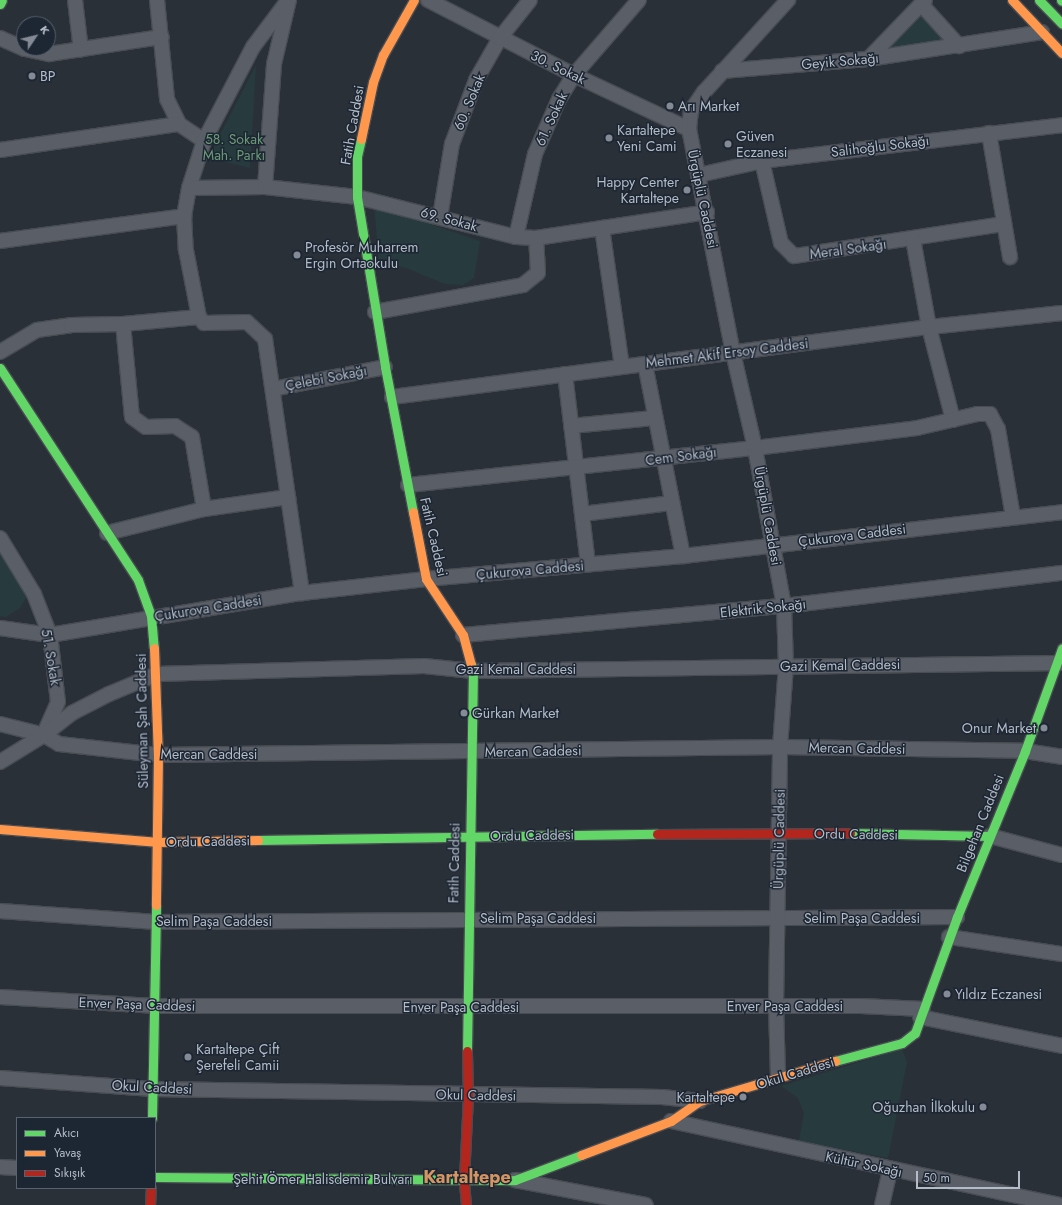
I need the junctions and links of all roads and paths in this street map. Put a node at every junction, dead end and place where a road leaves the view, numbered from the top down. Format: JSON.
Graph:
{"nodes":[{"id":1,"x":2,"y":0,"type":"edge"},
{"id":2,"x":75,"y":0,"type":"edge"},
{"id":3,"x":157,"y":0,"type":"edge"},
{"id":4,"x":289,"y":0,"type":"edge"},
{"id":5,"x":414,"y":0,"type":"edge"},
{"id":6,"x":428,"y":0,"type":"edge"},
{"id":7,"x":530,"y":0,"type":"edge"},
{"id":8,"x":639,"y":0,"type":"edge"},
{"id":9,"x":788,"y":0,"type":"edge"},
{"id":10,"x":1012,"y":0,"type":"edge"},
{"id":11,"x":1039,"y":0,"type":"edge"},
{"id":12,"x":923,"y":2,"type":"edge"},
{"id":13,"x":0,"y":4,"type":"edge"},
{"id":14,"x":1062,"y":24,"type":"edge"},
{"id":15,"x":1042,"y":32,"type":"junction"},
{"id":16,"x":162,"y":37,"type":"junction"},
{"id":17,"x":0,"y":38,"type":"edge"},
{"id":18,"x":500,"y":38,"type":"junction"},
{"id":19,"x":959,"y":46,"type":"junction"},
{"id":20,"x":82,"y":50,"type":"junction"},
{"id":21,"x":1062,"y":53,"type":"edge"},
{"id":22,"x":868,"y":59,"type":"junction"},
{"id":23,"x":722,"y":71,"type":"junction"},
{"id":24,"x":574,"y":75,"type":"junction"},
{"id":25,"x":179,"y":124,"type":"junction"},
{"id":26,"x":1062,"y":124,"type":"edge"},
{"id":27,"x":689,"y":129,"type":"junction"},
{"id":28,"x":989,"y":133,"type":"junction"},
{"id":29,"x":204,"y":141,"type":"junction"},
{"id":30,"x":0,"y":150,"type":"edge"},
{"id":31,"x":762,"y":161,"type":"junction"},
{"id":32,"x":699,"y":175,"type":"junction"},
{"id":33,"x":265,"y":187,"type":"junction"},
{"id":34,"x":189,"y":188,"type":"junction"},
{"id":35,"x":357,"y":197,"type":"junction"},
{"id":36,"x":707,"y":212,"type":"junction"},
{"id":37,"x":184,"y":216,"type":"junction"},
{"id":38,"x":440,"y":217,"type":"junction"},
{"id":39,"x":1004,"y":224,"type":"junction"},
{"id":40,"x":602,"y":228,"type":"junction"},
{"id":41,"x":516,"y":237,"type":"junction"},
{"id":42,"x":536,"y":238,"type":"junction"},
{"id":43,"x":913,"y":239,"type":"junction"},
{"id":44,"x":0,"y":241,"type":"edge"},
{"id":45,"x":1010,"y":257,"type":"dead end"},
{"id":46,"x":375,"y":312,"type":"junction"},
{"id":47,"x":1062,"y":313,"type":"edge"},
{"id":48,"x":199,"y":317,"type":"junction"},
{"id":49,"x":123,"y":324,"type":"junction"},
{"id":50,"x":929,"y":326,"type":"junction"},
{"id":51,"x":0,"y":352,"type":"edge"},
{"id":52,"x":733,"y":354,"type":"junction"},
{"id":53,"x":645,"y":364,"type":"junction"},
{"id":54,"x":385,"y":367,"type":"junction"},
{"id":55,"x":622,"y":367,"type":"junction"},
{"id":56,"x":0,"y":368,"type":"edge"},
{"id":57,"x":565,"y":374,"type":"junction"},
{"id":58,"x":273,"y":389,"type":"junction"},
{"id":59,"x":392,"y":397,"type":"junction"},
{"id":60,"x":654,"y":418,"type":"junction"},
{"id":61,"x":953,"y":420,"type":"junction"},
{"id":62,"x":571,"y":426,"type":"junction"},
{"id":63,"x":755,"y":448,"type":"junction"},
{"id":64,"x":663,"y":458,"type":"junction"},
{"id":65,"x":576,"y":468,"type":"junction"},
{"id":66,"x":408,"y":485,"type":"junction"},
{"id":67,"x":288,"y":497,"type":"junction"},
{"id":68,"x":672,"y":503,"type":"junction"},
{"id":69,"x":204,"y":509,"type":"junction"},
{"id":70,"x":1062,"y":512,"type":"edge"},
{"id":71,"x":582,"y":514,"type":"junction"},
{"id":72,"x":1013,"y":517,"type":"junction"},
{"id":73,"x":107,"y":533,"type":"junction"},
{"id":74,"x":0,"y":538,"type":"edge"},
{"id":75,"x":773,"y":544,"type":"junction"},
{"id":76,"x":683,"y":556,"type":"junction"},
{"id":77,"x":588,"y":565,"type":"junction"},
{"id":78,"x":1062,"y":573,"type":"edge"},
{"id":79,"x":426,"y":579,"type":"junction"},
{"id":80,"x":302,"y":593,"type":"junction"},
{"id":81,"x":784,"y":606,"type":"junction"},
{"id":82,"x":151,"y":616,"type":"junction"},
{"id":83,"x":0,"y":628,"type":"edge"},
{"id":84,"x":50,"y":635,"type":"junction"},
{"id":85,"x":463,"y":635,"type":"junction"},
{"id":86,"x":1062,"y":648,"type":"edge"},
{"id":87,"x":1059,"y":663,"type":"edge"},
{"id":88,"x":786,"y":666,"type":"junction"},
{"id":89,"x":473,"y":671,"type":"junction"},
{"id":90,"x":157,"y":674,"type":"junction"},
{"id":91,"x":0,"y":724,"type":"edge"},
{"id":92,"x":44,"y":735,"type":"junction"},
{"id":93,"x":780,"y":747,"type":"junction"},
{"id":94,"x":1025,"y":751,"type":"junction"},
{"id":95,"x":469,"y":752,"type":"junction"},
{"id":96,"x":158,"y":755,"type":"junction"},
{"id":97,"x":1062,"y":757,"type":"edge"},
{"id":98,"x":0,"y":762,"type":"edge"},
{"id":99,"x":0,"y":829,"type":"edge"},
{"id":100,"x":780,"y":832,"type":"junction"},
{"id":101,"x":470,"y":836,"type":"junction"},
{"id":102,"x":990,"y":836,"type":"junction"},
{"id":103,"x":158,"y":842,"type":"junction"},
{"id":104,"x":1062,"y":855,"type":"edge"},
{"id":105,"x":0,"y":911,"type":"edge"},
{"id":106,"x":956,"y":917,"type":"junction"},
{"id":107,"x":778,"y":918,"type":"junction"},
{"id":108,"x":467,"y":919,"type":"junction"},
{"id":109,"x":156,"y":922,"type":"junction"},
{"id":110,"x":949,"y":937,"type":"junction"},
{"id":111,"x":1062,"y":954,"type":"edge"},
{"id":112,"x":0,"y":997,"type":"edge"},
{"id":113,"x":154,"y":1006,"type":"junction"},
{"id":114,"x":776,"y":1006,"type":"junction"},
{"id":115,"x":466,"y":1008,"type":"junction"},
{"id":116,"x":921,"y":1013,"type":"junction"},
{"id":117,"x":1062,"y":1046,"type":"edge"},
{"id":118,"x":778,"y":1076,"type":"junction"},
{"id":119,"x":0,"y":1078,"type":"edge"},
{"id":120,"x":153,"y":1089,"type":"junction"},
{"id":121,"x":468,"y":1096,"type":"junction"},
{"id":122,"x":700,"y":1101,"type":"junction"},
{"id":123,"x":152,"y":1117,"type":"edge"},
{"id":124,"x":671,"y":1121,"type":"junction"},
{"id":125,"x":0,"y":1167,"type":"edge"},
{"id":126,"x":16,"y":1168,"type":"edge"},
{"id":127,"x":890,"y":1170,"type":"junction"},
{"id":128,"x":156,"y":1177,"type":"edge"},
{"id":129,"x":464,"y":1180,"type":"junction"},
{"id":130,"x":516,"y":1180,"type":"junction"},
{"id":131,"x":151,"y":1189,"type":"edge"},
{"id":132,"x":150,"y":1205,"type":"edge"},
{"id":133,"x":466,"y":1205,"type":"edge"},
{"id":134,"x":646,"y":1205,"type":"edge"},
{"id":135,"x":882,"y":1205,"type":"edge"},
{"id":136,"x":1058,"y":1205,"type":"edge"}],
"edges":[{"from":1,"to":13,"type":"street"},
{"from":2,"to":20,"type":"street"},
{"from":3,"to":16,"type":"street"},
{"from":4,"to":29,"type":"street"},
{"from":4,"to":33,"type":"street"},
{"from":5,"to":35,"type":"street","name":"Fatih Caddesi"},
{"from":6,"to":18,"type":"street","name":"30. Sokak"},
{"from":7,"to":18,"type":"street","name":"60. Sokak"},
{"from":8,"to":24,"type":"street","name":"61. Sokak"},
{"from":9,"to":23,"type":"street","name":"Ürgüplü Caddesi"},
{"from":10,"to":15,"type":"street"},
{"from":11,"to":14,"type":"street"},
{"from":12,"to":19,"type":"street"},
{"from":12,"to":22,"type":"street"},
{"from":15,"to":19,"type":"street","name":"Geyik Sokağı"},
{"from":15,"to":21,"type":"street"},
{"from":16,"to":20,"type":"street"},
{"from":16,"to":25,"type":"street"},
{"from":17,"to":20,"type":"street"},
{"from":18,"to":24,"type":"street","name":"30. Sokak"},
{"from":18,"to":38,"type":"street","name":"60. Sokak"},
{"from":19,"to":22,"type":"street","name":"Geyik Sokağı"},
{"from":22,"to":23,"type":"street","name":"Geyik Sokağı"},
{"from":23,"to":27,"type":"street","name":"Ürgüplü Caddesi"},
{"from":24,"to":27,"type":"street","name":"30. Sokak"},
{"from":24,"to":41,"type":"street","name":"61. Sokak"},
{"from":25,"to":29,"type":"street"},
{"from":25,"to":30,"type":"street"},
{"from":26,"to":28,"type":"street","name":"Salihoğlu Sokağı"},
{"from":27,"to":32,"type":"street","name":"Ürgüplü Caddesi"},
{"from":28,"to":31,"type":"street","name":"Salihoğlu Sokağı"},
{"from":28,"to":39,"type":"street"},
{"from":29,"to":34,"type":"street"},
{"from":31,"to":32,"type":"street","name":"Salihoğlu Sokağı"},
{"from":31,"to":43,"type":"street","name":"Meral Sokağı"},
{"from":32,"to":36,"type":"street","name":"Ürgüplü Caddesi"},
{"from":33,"to":34,"type":"street","name":"69. Sokak"},
{"from":33,"to":35,"type":"street","name":"69. Sokak"},
{"from":34,"to":37,"type":"street"},
{"from":35,"to":38,"type":"street","name":"69. Sokak"},
{"from":35,"to":46,"type":"street","name":"Fatih Caddesi"},
{"from":36,"to":40,"type":"street","name":"69. Sokak"},
{"from":36,"to":52,"type":"street","name":"Ürgüplü Caddesi"},
{"from":37,"to":44,"type":"street"},
{"from":37,"to":48,"type":"street"},
{"from":38,"to":41,"type":"street","name":"69. Sokak"},
{"from":39,"to":43,"type":"street","name":"Meral Sokağı"},
{"from":39,"to":45,"type":"street"},
{"from":40,"to":42,"type":"street","name":"69. Sokak"},
{"from":40,"to":55,"type":"street"},
{"from":41,"to":42,"type":"street","name":"69. Sokak"},
{"from":42,"to":46,"type":"street"},
{"from":43,"to":50,"type":"street"},
{"from":46,"to":54,"type":"street","name":"Fatih Caddesi"},
{"from":47,"to":50,"type":"street","name":"Mehmet Akif Ersoy Caddesi"},
{"from":48,"to":49,"type":"street"},
{"from":48,"to":58,"type":"street","name":"Çelebi Sokağı"},
{"from":49,"to":51,"type":"street"},
{"from":49,"to":69,"type":"street"},
{"from":50,"to":52,"type":"street","name":"Mehmet Akif Ersoy Caddesi"},
{"from":50,"to":61,"type":"street"},
{"from":52,"to":53,"type":"street","name":"Mehmet Akif Ersoy Caddesi"},
{"from":52,"to":63,"type":"street","name":"Ürgüplü Caddesi"},
{"from":53,"to":55,"type":"street","name":"Mehmet Akif Ersoy Caddesi"},
{"from":53,"to":60,"type":"street"},
{"from":54,"to":58,"type":"street","name":"Çelebi Sokağı"},
{"from":54,"to":59,"type":"street","name":"Fatih Caddesi"},
{"from":55,"to":57,"type":"street","name":"Mehmet Akif Ersoy Caddesi"},
{"from":56,"to":73,"type":"street","name":"Süleyman Şah Caddesi"},
{"from":57,"to":59,"type":"street","name":"Mehmet Akif Ersoy Caddesi"},
{"from":57,"to":62,"type":"street"},
{"from":58,"to":67,"type":"street"},
{"from":59,"to":66,"type":"street","name":"Fatih Caddesi"},
{"from":60,"to":62,"type":"street"},
{"from":60,"to":64,"type":"street"},
{"from":61,"to":63,"type":"street","name":"Cem Sokağı"},
{"from":61,"to":72,"type":"street","name":"Cem Sokağı"},
{"from":62,"to":65,"type":"street"},
{"from":63,"to":64,"type":"street","name":"Cem Sokağı"},
{"from":63,"to":75,"type":"street","name":"Ürgüplü Caddesi"},
{"from":64,"to":65,"type":"street","name":"Cem Sokağı"},
{"from":64,"to":68,"type":"street"},
{"from":65,"to":66,"type":"street","name":"Cem Sokağı"},
{"from":65,"to":71,"type":"street"},
{"from":66,"to":79,"type":"street","name":"Fatih Caddesi"},
{"from":67,"to":69,"type":"street"},
{"from":67,"to":80,"type":"street"},
{"from":68,"to":71,"type":"street"},
{"from":68,"to":76,"type":"street"},
{"from":69,"to":73,"type":"street"},
{"from":70,"to":72,"type":"street","name":"Çukurova Caddesi"},
{"from":71,"to":77,"type":"street"},
{"from":72,"to":75,"type":"street","name":"Çukurova Caddesi"},
{"from":73,"to":82,"type":"street","name":"Süleyman Şah Caddesi"},
{"from":74,"to":84,"type":"street","name":"51. Sokak"},
{"from":75,"to":76,"type":"street","name":"Çukurova Caddesi"},
{"from":75,"to":81,"type":"street","name":"Ürgüplü Caddesi"},
{"from":76,"to":77,"type":"street","name":"Çukurova Caddesi"},
{"from":77,"to":79,"type":"street","name":"Çukurova Caddesi"},
{"from":78,"to":81,"type":"street","name":"Elektrik Sokağı"},
{"from":79,"to":80,"type":"street","name":"Çukurova Caddesi"},
{"from":79,"to":85,"type":"street","name":"Fatih Caddesi"},
{"from":80,"to":82,"type":"street","name":"Çukurova Caddesi"},
{"from":81,"to":85,"type":"street","name":"Elektrik Sokağı"},
{"from":81,"to":88,"type":"street","name":"Ürgüplü Caddesi"},
{"from":82,"to":84,"type":"street","name":"Çukurova Caddesi"},
{"from":82,"to":90,"type":"street","name":"Süleyman Şah Caddesi"},
{"from":83,"to":84,"type":"street","name":"Çukurova Caddesi"},
{"from":84,"to":92,"type":"street","name":"51. Sokak"},
{"from":85,"to":89,"type":"street","name":"Fatih Caddesi"},
{"from":86,"to":87,"type":"street","name":"Bilgehan Caddesi"},
{"from":87,"to":88,"type":"street","name":"Gazi Kemal Caddesi"},
{"from":87,"to":94,"type":"street","name":"Bilgehan Caddesi"},
{"from":88,"to":89,"type":"street","name":"Gazi Kemal Caddesi"},
{"from":88,"to":93,"type":"street","name":"Ürgüplü Caddesi"},
{"from":89,"to":90,"type":"street","name":"Gazi Kemal Caddesi"},
{"from":89,"to":95,"type":"street","name":"Fatih Caddesi"},
{"from":90,"to":92,"type":"street","name":"Gazi Kemal Caddesi"},
{"from":90,"to":96,"type":"street","name":"Süleyman Şah Caddesi"},
{"from":91,"to":92,"type":"street","name":"Mercan Caddesi"},
{"from":92,"to":96,"type":"street","name":"Mercan Caddesi"},
{"from":92,"to":98,"type":"street","name":"Gazi Kemal Caddesi"},
{"from":93,"to":94,"type":"street","name":"Mercan Caddesi"},
{"from":93,"to":95,"type":"street","name":"Mercan Caddesi"},
{"from":93,"to":100,"type":"street","name":"Ürgüplü Caddesi"},
{"from":94,"to":97,"type":"street","name":"Mercan Caddesi"},
{"from":94,"to":102,"type":"street","name":"Bilgehan Caddesi"},
{"from":95,"to":96,"type":"street","name":"Mercan Caddesi"},
{"from":95,"to":101,"type":"street","name":"Fatih Caddesi"},
{"from":96,"to":103,"type":"street","name":"Süleyman Şah Caddesi"},
{"from":99,"to":103,"type":"street","name":"Ordu Caddesi"},
{"from":100,"to":101,"type":"street","name":"Ordu Caddesi"},
{"from":100,"to":102,"type":"street","name":"Ordu Caddesi"},
{"from":100,"to":107,"type":"street","name":"Ürgüplü Caddesi"},
{"from":101,"to":103,"type":"street","name":"Ordu Caddesi"},
{"from":101,"to":108,"type":"street","name":"Fatih Caddesi"},
{"from":102,"to":104,"type":"street","name":"Ordu Caddesi"},
{"from":102,"to":106,"type":"street","name":"Bilgehan Caddesi"},
{"from":103,"to":109,"type":"street","name":"Süleyman Şah Caddesi"},
{"from":105,"to":109,"type":"street","name":"Selim Paşa Caddesi"},
{"from":106,"to":107,"type":"street","name":"Selim Paşa Caddesi"},
{"from":106,"to":110,"type":"street","name":"Bilgehan Caddesi"},
{"from":107,"to":108,"type":"street","name":"Selim Paşa Caddesi"},
{"from":107,"to":114,"type":"street","name":"Ürgüplü Caddesi"},
{"from":108,"to":109,"type":"street","name":"Selim Paşa Caddesi"},
{"from":108,"to":115,"type":"street","name":"Fatih Caddesi"},
{"from":109,"to":113,"type":"street","name":"Süleyman Şah Caddesi"},
{"from":110,"to":111,"type":"street"},
{"from":110,"to":116,"type":"street","name":"Bilgehan Caddesi"},
{"from":112,"to":113,"type":"street","name":"Enver Paşa Caddesi"},
{"from":113,"to":115,"type":"street","name":"Enver Paşa Caddesi"},
{"from":113,"to":120,"type":"street","name":"Süleyman Şah Caddesi"},
{"from":114,"to":115,"type":"street","name":"Enver Paşa Caddesi"},
{"from":114,"to":116,"type":"street","name":"Enver Paşa Caddesi"},
{"from":114,"to":118,"type":"street","name":"Ürgüplü Caddesi"},
{"from":115,"to":121,"type":"street","name":"Fatih Caddesi"},
{"from":116,"to":117,"type":"street","name":"Enver Paşa Caddesi"},
{"from":116,"to":118,"type":"street","name":"Okul Caddesi"},
{"from":118,"to":122,"type":"street","name":"Okul Caddesi"},
{"from":119,"to":120,"type":"street","name":"Okul Caddesi"},
{"from":120,"to":121,"type":"street","name":"Okul Caddesi"},
{"from":120,"to":123,"type":"street","name":"Süleyman Şah Caddesi"},
{"from":121,"to":122,"type":"street","name":"Okul Caddesi"},
{"from":121,"to":129,"type":"street","name":"Fatih Caddesi"},
{"from":122,"to":124,"type":"street"},
{"from":124,"to":127,"type":"street","name":"Kültür Sokağı"},
{"from":124,"to":130,"type":"street"},
{"from":125,"to":126,"type":"street"},
{"from":127,"to":135,"type":"street"},
{"from":127,"to":136,"type":"street","name":"Kültür Sokağı"},
{"from":128,"to":129,"type":"street","name":"Şehit Ömer Halisdemir Bulvarı"},
{"from":129,"to":130,"type":"street","name":"Şehit Ömer Halisdemir Bulvarı"},
{"from":129,"to":133,"type":"street","name":"Fatih Caddesi"},
{"from":130,"to":134,"type":"street"},
{"from":131,"to":132,"type":"street"}]}
